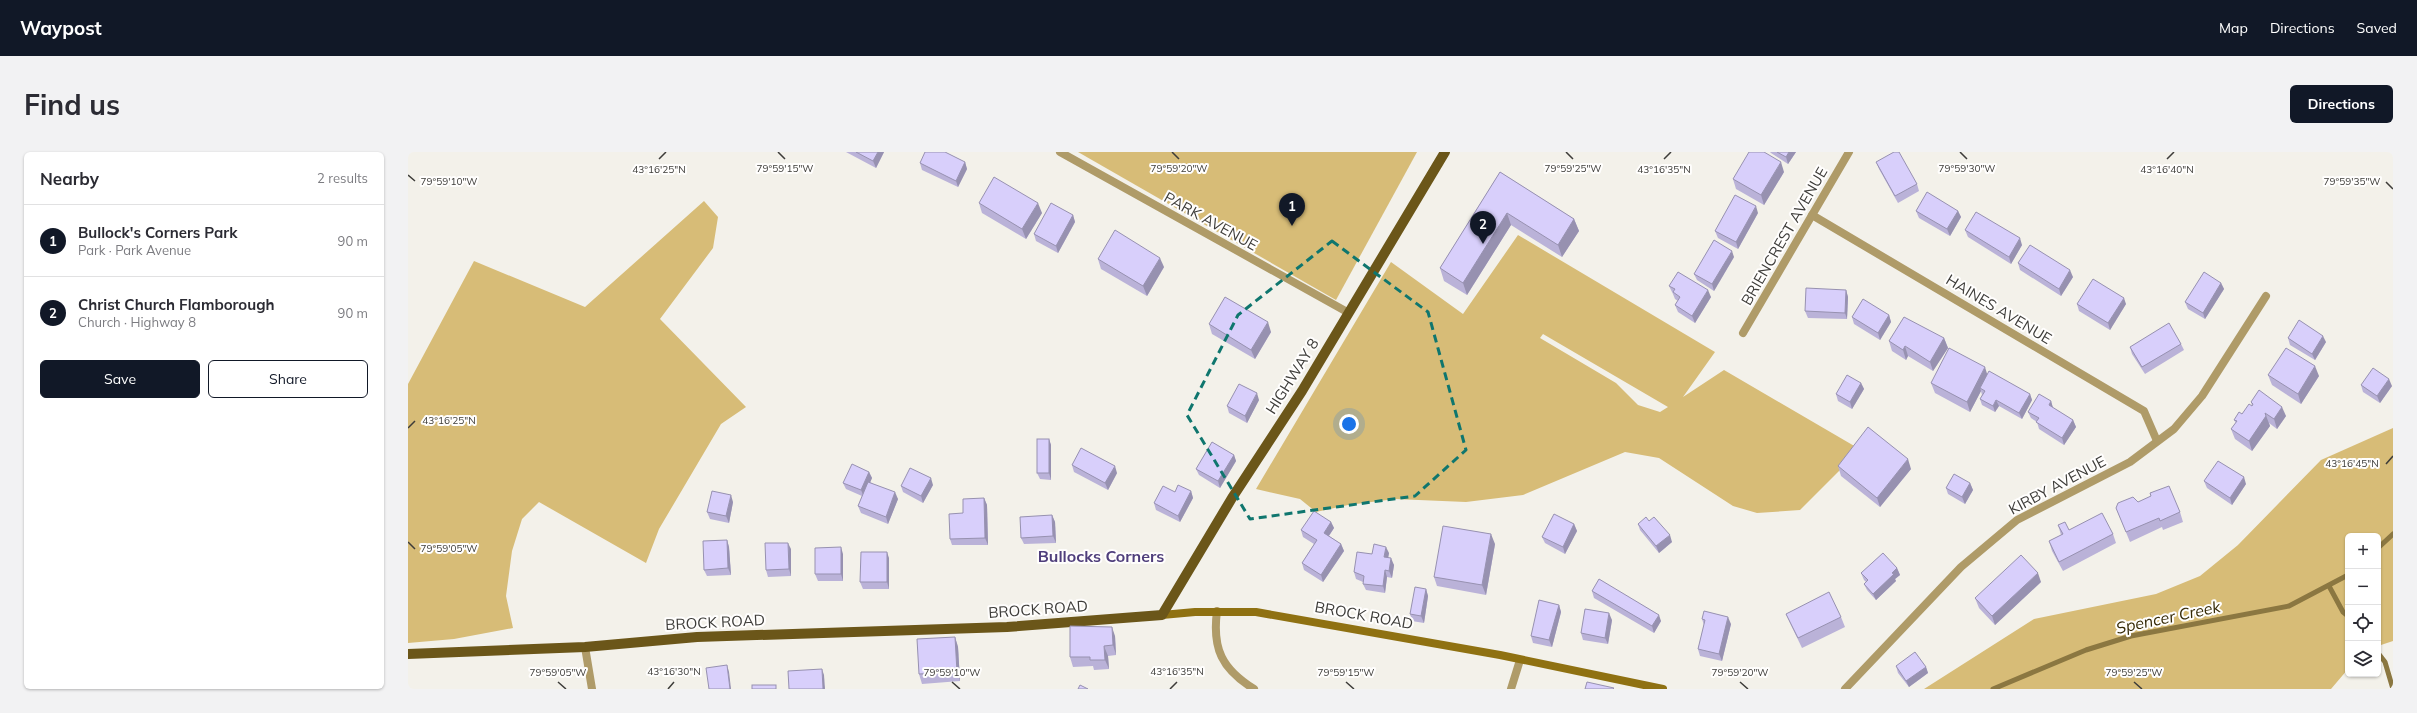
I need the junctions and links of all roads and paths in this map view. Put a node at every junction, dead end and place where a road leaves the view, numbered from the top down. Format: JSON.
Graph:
{"nodes":[{"id":1,"x":1060,"y":152,"type":"edge"},
{"id":2,"x":1445,"y":152,"type":"edge"},
{"id":3,"x":1848,"y":152,"type":"edge"},
{"id":4,"x":1812,"y":215,"type":"junction"},
{"id":5,"x":2266,"y":296,"type":"dead end"},
{"id":6,"x":1349,"y":313,"type":"junction"},
{"id":7,"x":1743,"y":333,"type":"dead end"},
{"id":8,"x":2157,"y":441,"type":"junction"},
{"id":9,"x":1217,"y":611,"type":"junction"},
{"id":10,"x":1162,"y":615,"type":"junction"},
{"id":11,"x":585,"y":647,"type":"junction"},
{"id":12,"x":408,"y":654,"type":"edge"},
{"id":13,"x":1520,"y":660,"type":"junction"},
{"id":14,"x":592,"y":689,"type":"edge"},
{"id":15,"x":1254,"y":689,"type":"edge"},
{"id":16,"x":1511,"y":689,"type":"edge"},
{"id":17,"x":1663,"y":689,"type":"edge"},
{"id":18,"x":1846,"y":689,"type":"edge"}],
"edges":[{"from":1,"to":6,"type":"street","name":"PARK AVENUE"},
{"from":2,"to":6,"type":"main road","name":"HIGHWAY 8"},
{"from":3,"to":4,"type":"street","name":"BRIENCREST AVENUE"},
{"from":4,"to":7,"type":"street","name":"BRIENCREST AVENUE"},
{"from":4,"to":8,"type":"street","name":"HAINES AVENUE"},
{"from":5,"to":8,"type":"street","name":"KIRBY AVENUE"},
{"from":6,"to":10,"type":"main road","name":"HIGHWAY 8"},
{"from":8,"to":18,"type":"street","name":"KIRBY AVENUE"},
{"from":9,"to":10,"type":"main road","name":"BROCK ROAD"},
{"from":9,"to":13,"type":"main road","name":"BROCK ROAD"},
{"from":9,"to":15,"type":"street"},
{"from":10,"to":11,"type":"main road","name":"BROCK ROAD"},
{"from":11,"to":12,"type":"main road","name":"BROCK ROAD"},
{"from":11,"to":14,"type":"street"},
{"from":13,"to":16,"type":"street"},
{"from":13,"to":17,"type":"main road","name":"BROCK ROAD"}]}
